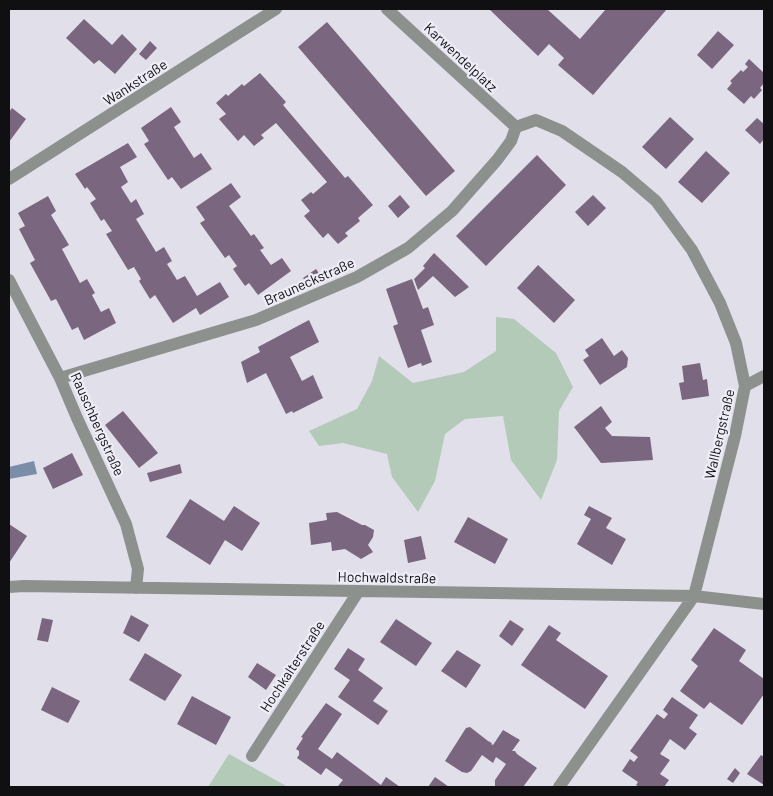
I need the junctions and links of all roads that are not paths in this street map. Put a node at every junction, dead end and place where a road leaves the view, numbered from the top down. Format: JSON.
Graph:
{"nodes":[{"id":1,"x":276,"y":9,"type":"edge"},
{"id":2,"x":387,"y":9,"type":"edge"},
{"id":3,"x":516,"y":127,"type":"junction"},
{"id":4,"x":9,"y":179,"type":"edge"},
{"id":5,"x":9,"y":280,"type":"edge"},
{"id":6,"x":764,"y":376,"type":"edge"},
{"id":7,"x":60,"y":378,"type":"junction"},
{"id":8,"x":745,"y":386,"type":"junction"},
{"id":9,"x":9,"y":587,"type":"edge"},
{"id":10,"x":136,"y":588,"type":"junction"},
{"id":11,"x":358,"y":592,"type":"junction"},
{"id":12,"x":694,"y":596,"type":"junction"},
{"id":13,"x":764,"y":604,"type":"edge"},
{"id":14,"x":252,"y":756,"type":"dead end"},
{"id":15,"x":558,"y":787,"type":"edge"}],
"edges":[{"from":1,"to":4,"type":"street","name":"Wankstraße"},
{"from":2,"to":3,"type":"street","name":"Karwendelplatz"},
{"from":3,"to":7,"type":"street","name":"Brauneckstraße"},
{"from":3,"to":8,"type":"street","name":"Wallbergstraße"},
{"from":5,"to":7,"type":"street","name":"Rauschbergstraße"},
{"from":6,"to":8,"type":"street"},
{"from":7,"to":10,"type":"street","name":"Rauschbergstraße"},
{"from":8,"to":12,"type":"street","name":"Wallbergstraße"},
{"from":9,"to":10,"type":"street","name":"Hochwaldstraße"},
{"from":10,"to":11,"type":"street","name":"Hochwaldstraße"},
{"from":11,"to":12,"type":"street","name":"Hochwaldstraße"},
{"from":11,"to":14,"type":"street","name":"Hochkalterstraße"},
{"from":12,"to":13,"type":"street","name":"Hochwaldstraße"},
{"from":12,"to":15,"type":"street","name":"Wallbergstraße"}]}
